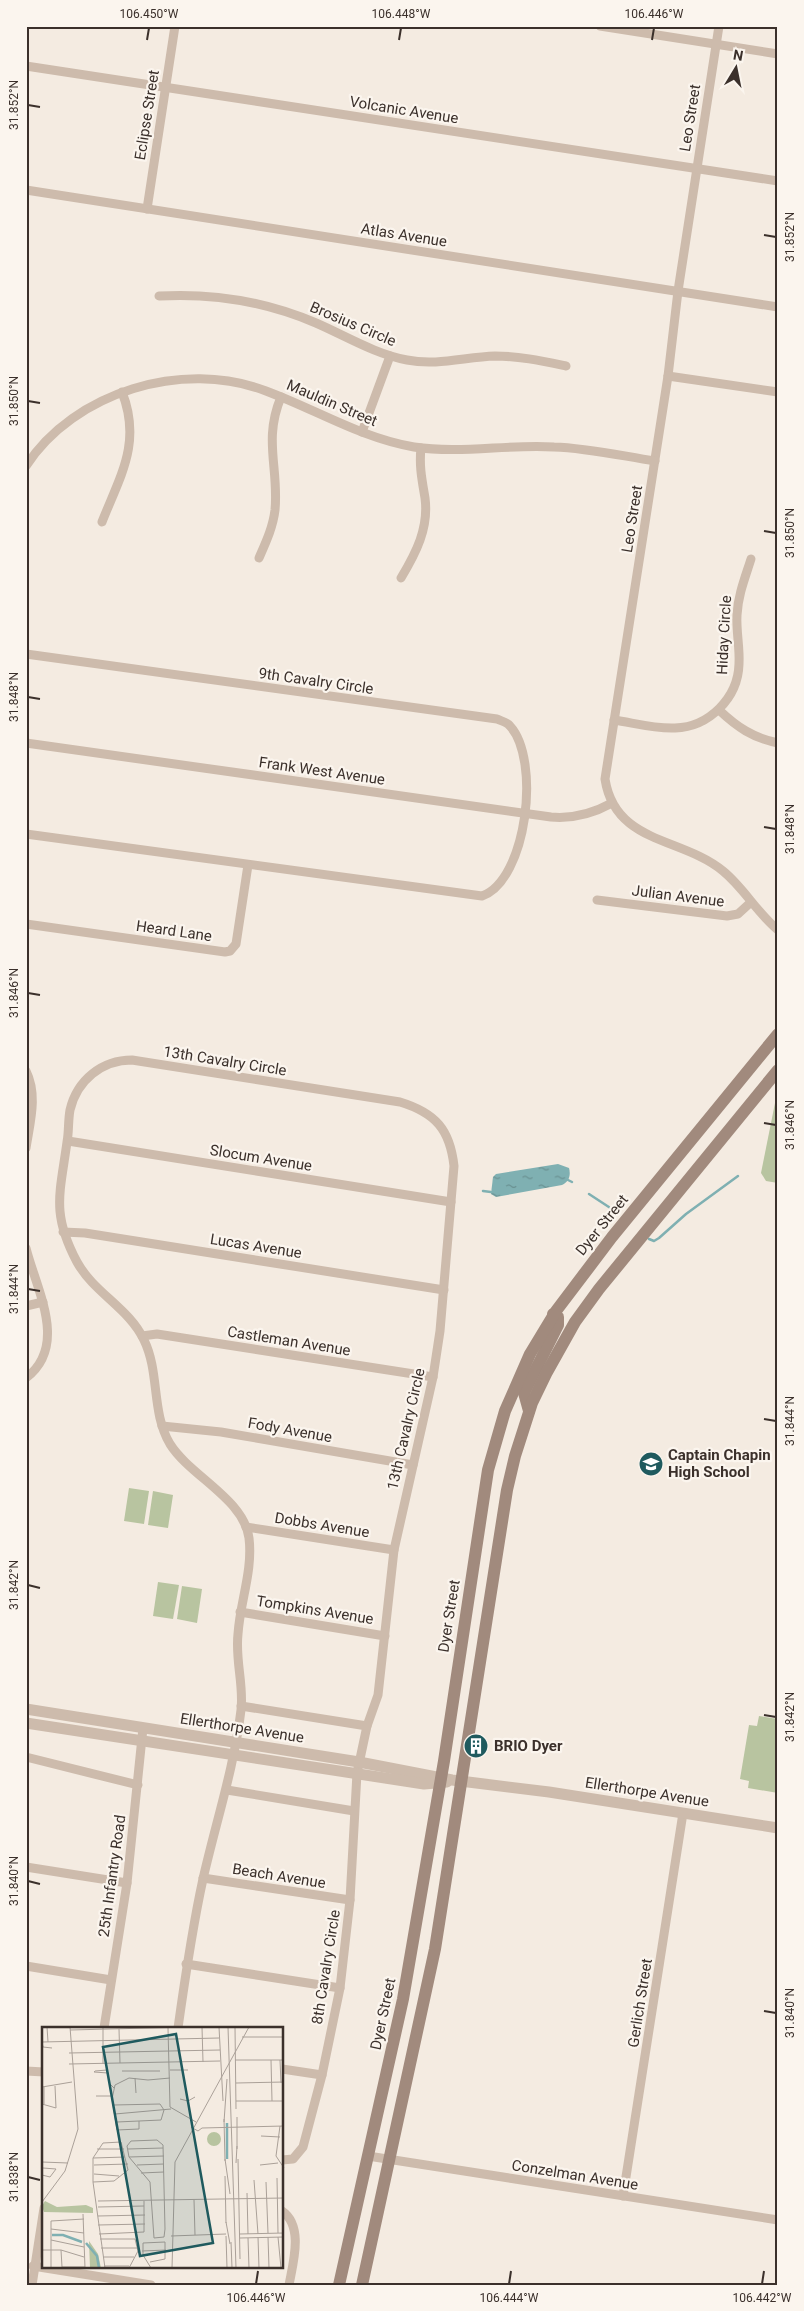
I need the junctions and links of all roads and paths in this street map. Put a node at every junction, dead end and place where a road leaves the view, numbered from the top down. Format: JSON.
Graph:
{"nodes":[{"id":1,"x":175,"y":26,"type":"edge"},
{"id":2,"x":600,"y":26,"type":"edge"},
{"id":3,"x":718,"y":26,"type":"edge"},
{"id":4,"x":716,"y":44,"type":"junction"},
{"id":5,"x":778,"y":54,"type":"edge"},
{"id":6,"x":26,"y":66,"type":"edge"},
{"id":7,"x":166,"y":87,"type":"junction"},
{"id":8,"x":696,"y":169,"type":"junction"},
{"id":9,"x":778,"y":181,"type":"edge"},
{"id":10,"x":26,"y":190,"type":"edge"},
{"id":11,"x":147,"y":209,"type":"junction"},
{"id":12,"x":678,"y":291,"type":"junction"},
{"id":13,"x":159,"y":296,"type":"dead end"},
{"id":14,"x":778,"y":307,"type":"edge"},
{"id":15,"x":390,"y":356,"type":"junction"},
{"id":16,"x":566,"y":366,"type":"dead end"},
{"id":17,"x":668,"y":376,"type":"junction"},
{"id":18,"x":122,"y":392,"type":"junction"},
{"id":19,"x":778,"y":392,"type":"edge"},
{"id":20,"x":281,"y":397,"type":"junction"},
{"id":21,"x":362,"y":432,"type":"junction"},
{"id":22,"x":422,"y":448,"type":"junction"},
{"id":23,"x":29,"y":455,"type":"edge"},
{"id":24,"x":655,"y":461,"type":"junction"},
{"id":25,"x":26,"y":466,"type":"edge"},
{"id":26,"x":102,"y":522,"type":"dead end"},
{"id":27,"x":259,"y":558,"type":"dead end"},
{"id":28,"x":751,"y":559,"type":"dead end"},
{"id":29,"x":401,"y":578,"type":"dead end"},
{"id":30,"x":26,"y":654,"type":"edge"},
{"id":31,"x":719,"y":710,"type":"junction"},
{"id":32,"x":614,"y":720,"type":"junction"},
{"id":33,"x":26,"y":743,"type":"edge"},
{"id":34,"x":778,"y":743,"type":"edge"},
{"id":35,"x":612,"y":803,"type":"junction"},
{"id":36,"x":526,"y":814,"type":"junction"},
{"id":37,"x":26,"y":834,"type":"edge"},
{"id":38,"x":248,"y":865,"type":"junction"},
{"id":39,"x":597,"y":900,"type":"dead end"},
{"id":40,"x":750,"y":903,"type":"junction"},
{"id":41,"x":26,"y":924,"type":"edge"},
{"id":42,"x":778,"y":930,"type":"edge"},
{"id":43,"x":778,"y":1034,"type":"edge"},
{"id":44,"x":778,"y":1070,"type":"edge"},
{"id":45,"x":26,"y":1071,"type":"edge"},
{"id":46,"x":723,"y":1103,"type":"junction"},
{"id":47,"x":742,"y":1116,"type":"junction"},
{"id":48,"x":27,"y":1135,"type":"edge"},
{"id":49,"x":68,"y":1141,"type":"junction"},
{"id":50,"x":26,"y":1148,"type":"edge"},
{"id":51,"x":451,"y":1202,"type":"junction"},
{"id":52,"x":63,"y":1232,"type":"junction"},
{"id":53,"x":26,"y":1248,"type":"edge"},
{"id":54,"x":444,"y":1290,"type":"junction"},
{"id":55,"x":43,"y":1302,"type":"junction"},
{"id":56,"x":26,"y":1306,"type":"edge"},
{"id":57,"x":553,"y":1314,"type":"junction"},
{"id":58,"x":142,"y":1336,"type":"junction"},
{"id":59,"x":433,"y":1377,"type":"junction"},
{"id":60,"x":26,"y":1378,"type":"edge"},
{"id":61,"x":529,"y":1411,"type":"junction"},
{"id":62,"x":162,"y":1426,"type":"junction"},
{"id":63,"x":413,"y":1465,"type":"junction"},
{"id":64,"x":246,"y":1527,"type":"junction"},
{"id":65,"x":394,"y":1550,"type":"junction"},
{"id":66,"x":240,"y":1612,"type":"junction"},
{"id":67,"x":385,"y":1636,"type":"junction"},
{"id":68,"x":241,"y":1706,"type":"junction"},
{"id":69,"x":26,"y":1709,"type":"edge"},
{"id":70,"x":26,"y":1723,"type":"edge"},
{"id":71,"x":368,"y":1726,"type":"junction"},
{"id":72,"x":143,"y":1728,"type":"junction"},
{"id":73,"x":142,"y":1741,"type":"junction"},
{"id":74,"x":236,"y":1742,"type":"junction"},
{"id":75,"x":234,"y":1755,"type":"junction"},
{"id":76,"x":26,"y":1758,"type":"edge"},
{"id":77,"x":358,"y":1768,"type":"junction"},
{"id":78,"x":449,"y":1780,"type":"junction"},
{"id":79,"x":138,"y":1785,"type":"junction"},
{"id":80,"x":227,"y":1790,"type":"junction"},
{"id":81,"x":354,"y":1811,"type":"junction"},
{"id":82,"x":683,"y":1813,"type":"junction"},
{"id":83,"x":778,"y":1828,"type":"edge"},
{"id":84,"x":26,"y":1867,"type":"edge"},
{"id":85,"x":204,"y":1878,"type":"junction"},
{"id":86,"x":127,"y":1883,"type":"junction"},
{"id":87,"x":350,"y":1900,"type":"junction"},
{"id":88,"x":186,"y":1964,"type":"junction"},
{"id":89,"x":26,"y":1966,"type":"edge"},
{"id":90,"x":111,"y":1980,"type":"junction"},
{"id":91,"x":340,"y":1988,"type":"junction"},
{"id":92,"x":104,"y":2027,"type":"edge"},
{"id":93,"x":178,"y":2027,"type":"edge"},
{"id":94,"x":284,"y":2068,"type":"edge"},
{"id":95,"x":26,"y":2071,"type":"edge"},
{"id":96,"x":42,"y":2072,"type":"edge"},
{"id":97,"x":322,"y":2075,"type":"junction"},
{"id":98,"x":368,"y":2156,"type":"junction"},
{"id":99,"x":284,"y":2160,"type":"edge"},
{"id":100,"x":390,"y":2161,"type":"junction"},
{"id":101,"x":623,"y":2196,"type":"junction"},
{"id":102,"x":284,"y":2212,"type":"edge"},
{"id":103,"x":42,"y":2219,"type":"edge"},
{"id":104,"x":778,"y":2220,"type":"edge"},
{"id":105,"x":33,"y":2266,"type":"junction"},
{"id":106,"x":42,"y":2267,"type":"edge"},
{"id":107,"x":45,"y":2268,"type":"edge"},
{"id":108,"x":32,"y":2285,"type":"edge"},
{"id":109,"x":151,"y":2285,"type":"edge"},
{"id":110,"x":289,"y":2285,"type":"edge"},
{"id":111,"x":339,"y":2285,"type":"edge"},
{"id":112,"x":362,"y":2285,"type":"edge"}],
"edges":[{"from":1,"to":7,"type":"street","name":"Eclipse Street"},
{"from":2,"to":4,"type":"street"},
{"from":3,"to":4,"type":"street","name":"Leo Street"},
{"from":4,"to":5,"type":"street"},
{"from":4,"to":8,"type":"street","name":"Leo Street"},
{"from":6,"to":7,"type":"street","name":"Volcanic Avenue"},
{"from":7,"to":8,"type":"street","name":"Volcanic Avenue"},
{"from":7,"to":11,"type":"street","name":"Eclipse Street"},
{"from":8,"to":9,"type":"street","name":"Volcanic Avenue"},
{"from":8,"to":12,"type":"street","name":"Leo Street"},
{"from":10,"to":11,"type":"street","name":"Atlas Avenue"},
{"from":11,"to":12,"type":"street","name":"Atlas Avenue"},
{"from":12,"to":14,"type":"street","name":"Atlas Avenue"},
{"from":12,"to":17,"type":"street","name":"Leo Street"},
{"from":13,"to":15,"type":"street","name":"Brosius Circle"},
{"from":15,"to":16,"type":"street","name":"Brosius Circle"},
{"from":15,"to":21,"type":"street"},
{"from":17,"to":19,"type":"street"},
{"from":17,"to":24,"type":"street","name":"Leo Street"},
{"from":18,"to":20,"type":"street","name":"Mauldin Street"},
{"from":18,"to":23,"type":"street","name":"Mauldin Street"},
{"from":18,"to":26,"type":"street"},
{"from":20,"to":21,"type":"street","name":"Mauldin Street"},
{"from":20,"to":27,"type":"street"},
{"from":21,"to":22,"type":"street","name":"Mauldin Street"},
{"from":22,"to":24,"type":"street","name":"Mauldin Street"},
{"from":22,"to":29,"type":"street"},
{"from":23,"to":25,"type":"street","name":"Mauldin Street"},
{"from":24,"to":32,"type":"street","name":"Leo Street"},
{"from":28,"to":31,"type":"street","name":"Hiday Circle"},
{"from":30,"to":36,"type":"street","name":"9th Cavalry Circle"},
{"from":31,"to":32,"type":"street"},
{"from":31,"to":34,"type":"street"},
{"from":32,"to":35,"type":"street","name":"Leo Street"},
{"from":33,"to":36,"type":"street","name":"Frank West Avenue"},
{"from":35,"to":36,"type":"street","name":"Frank West Avenue"},
{"from":35,"to":40,"type":"street","name":"Leo Street"},
{"from":36,"to":38,"type":"street","name":"9th Cavalry Circle"},
{"from":37,"to":38,"type":"street","name":"9th Cavalry Circle"},
{"from":38,"to":41,"type":"street","name":"Heard Lane"},
{"from":39,"to":40,"type":"street","name":"Julian Avenue"},
{"from":40,"to":42,"type":"street","name":"Leo Street"},
{"from":43,"to":46,"type":"main road","name":"Dyer Street"},
{"from":44,"to":47,"type":"main road","name":"Dyer Street"},
{"from":45,"to":48,"type":"street"},
{"from":46,"to":47,"type":"main road"},
{"from":46,"to":57,"type":"main road","name":"Dyer Street"},
{"from":47,"to":61,"type":"main road","name":"Dyer Street"},
{"from":48,"to":50,"type":"street"},
{"from":49,"to":51,"type":"street","name":"Slocum Avenue"},
{"from":49,"to":51,"type":"street","name":"13th Cavalry Circle"},
{"from":49,"to":52,"type":"street","name":"13th Cavalry Circle"},
{"from":51,"to":54,"type":"street","name":"13th Cavalry Circle"},
{"from":52,"to":54,"type":"street","name":"Lucas Avenue"},
{"from":52,"to":58,"type":"street","name":"13th Cavalry Circle"},
{"from":53,"to":55,"type":"street"},
{"from":54,"to":59,"type":"street","name":"13th Cavalry Circle"},
{"from":55,"to":56,"type":"street"},
{"from":55,"to":60,"type":"street"},
{"from":57,"to":61,"type":"main road"},
{"from":57,"to":78,"type":"main road","name":"Dyer Street"},
{"from":58,"to":59,"type":"street","name":"Castleman Avenue"},
{"from":58,"to":62,"type":"street","name":"13th Cavalry Circle"},
{"from":59,"to":63,"type":"street","name":"13th Cavalry Circle"},
{"from":61,"to":78,"type":"main road","name":"Dyer Street"},
{"from":62,"to":63,"type":"street","name":"Fody Avenue"},
{"from":62,"to":64,"type":"street","name":"13th Cavalry Circle"},
{"from":63,"to":65,"type":"street","name":"13th Cavalry Circle"},
{"from":64,"to":65,"type":"street","name":"Dobbs Avenue"},
{"from":64,"to":66,"type":"street","name":"13th Cavalry Circle"},
{"from":65,"to":67,"type":"street","name":"13th Cavalry Circle"},
{"from":66,"to":67,"type":"street","name":"Tompkins Avenue"},
{"from":66,"to":68,"type":"street","name":"13th Cavalry Circle"},
{"from":67,"to":71,"type":"street","name":"13th Cavalry Circle"},
{"from":68,"to":71,"type":"street"},
{"from":68,"to":74,"type":"street","name":"13th Cavalry Circle"},
{"from":69,"to":72,"type":"street","name":"Ellerthorpe Avenue"},
{"from":70,"to":73,"type":"street","name":"Ellerthorpe Avenue"},
{"from":71,"to":77,"type":"street","name":"13th Cavalry Circle"},
{"from":72,"to":73,"type":"street","name":"25th Infantry Road"},
{"from":72,"to":74,"type":"street","name":"Ellerthorpe Avenue"},
{"from":73,"to":75,"type":"street","name":"Ellerthorpe Avenue"},
{"from":73,"to":79,"type":"street","name":"25th Infantry Road"},
{"from":74,"to":75,"type":"street"},
{"from":74,"to":77,"type":"street","name":"Ellerthorpe Avenue"},
{"from":75,"to":77,"type":"street","name":"Ellerthorpe Avenue"},
{"from":75,"to":80,"type":"street"},
{"from":76,"to":79,"type":"street"},
{"from":77,"to":78,"type":"street","name":"Ellerthorpe Avenue"},
{"from":77,"to":81,"type":"street","name":"8th Cavalry Circle"},
{"from":78,"to":82,"type":"street","name":"Ellerthorpe Avenue"},
{"from":78,"to":98,"type":"main road","name":"Dyer Street"},
{"from":78,"to":100,"type":"main road","name":"Dyer Street"},
{"from":79,"to":86,"type":"street","name":"25th Infantry Road"},
{"from":80,"to":81,"type":"street"},
{"from":80,"to":85,"type":"street"},
{"from":81,"to":87,"type":"street","name":"8th Cavalry Circle"},
{"from":82,"to":83,"type":"street","name":"Ellerthorpe Avenue"},
{"from":82,"to":101,"type":"street","name":"Gerlich Street"},
{"from":84,"to":86,"type":"street"},
{"from":85,"to":87,"type":"street","name":"Beach Avenue"},
{"from":85,"to":88,"type":"street"},
{"from":86,"to":90,"type":"street","name":"25th Infantry Road"},
{"from":87,"to":91,"type":"street","name":"8th Cavalry Circle"},
{"from":88,"to":91,"type":"street"},
{"from":88,"to":93,"type":"street"},
{"from":89,"to":90,"type":"street"},
{"from":90,"to":92,"type":"street","name":"25th Infantry Road"},
{"from":91,"to":97,"type":"street","name":"8th Cavalry Circle"},
{"from":94,"to":97,"type":"street"},
{"from":95,"to":96,"type":"street"},
{"from":97,"to":99,"type":"street","name":"8th Cavalry Circle"},
{"from":98,"to":100,"type":"street","name":"Conzelman Avenue"},
{"from":98,"to":111,"type":"main road","name":"Dyer Street"},
{"from":100,"to":101,"type":"street","name":"Conzelman Avenue"},
{"from":100,"to":112,"type":"main road","name":"Dyer Street"},
{"from":101,"to":104,"type":"street","name":"Conzelman Avenue"},
{"from":102,"to":110,"type":"street"},
{"from":103,"to":105,"type":"street"},
{"from":105,"to":106,"type":"street"},
{"from":105,"to":108,"type":"street"},
{"from":107,"to":109,"type":"street"}]}
